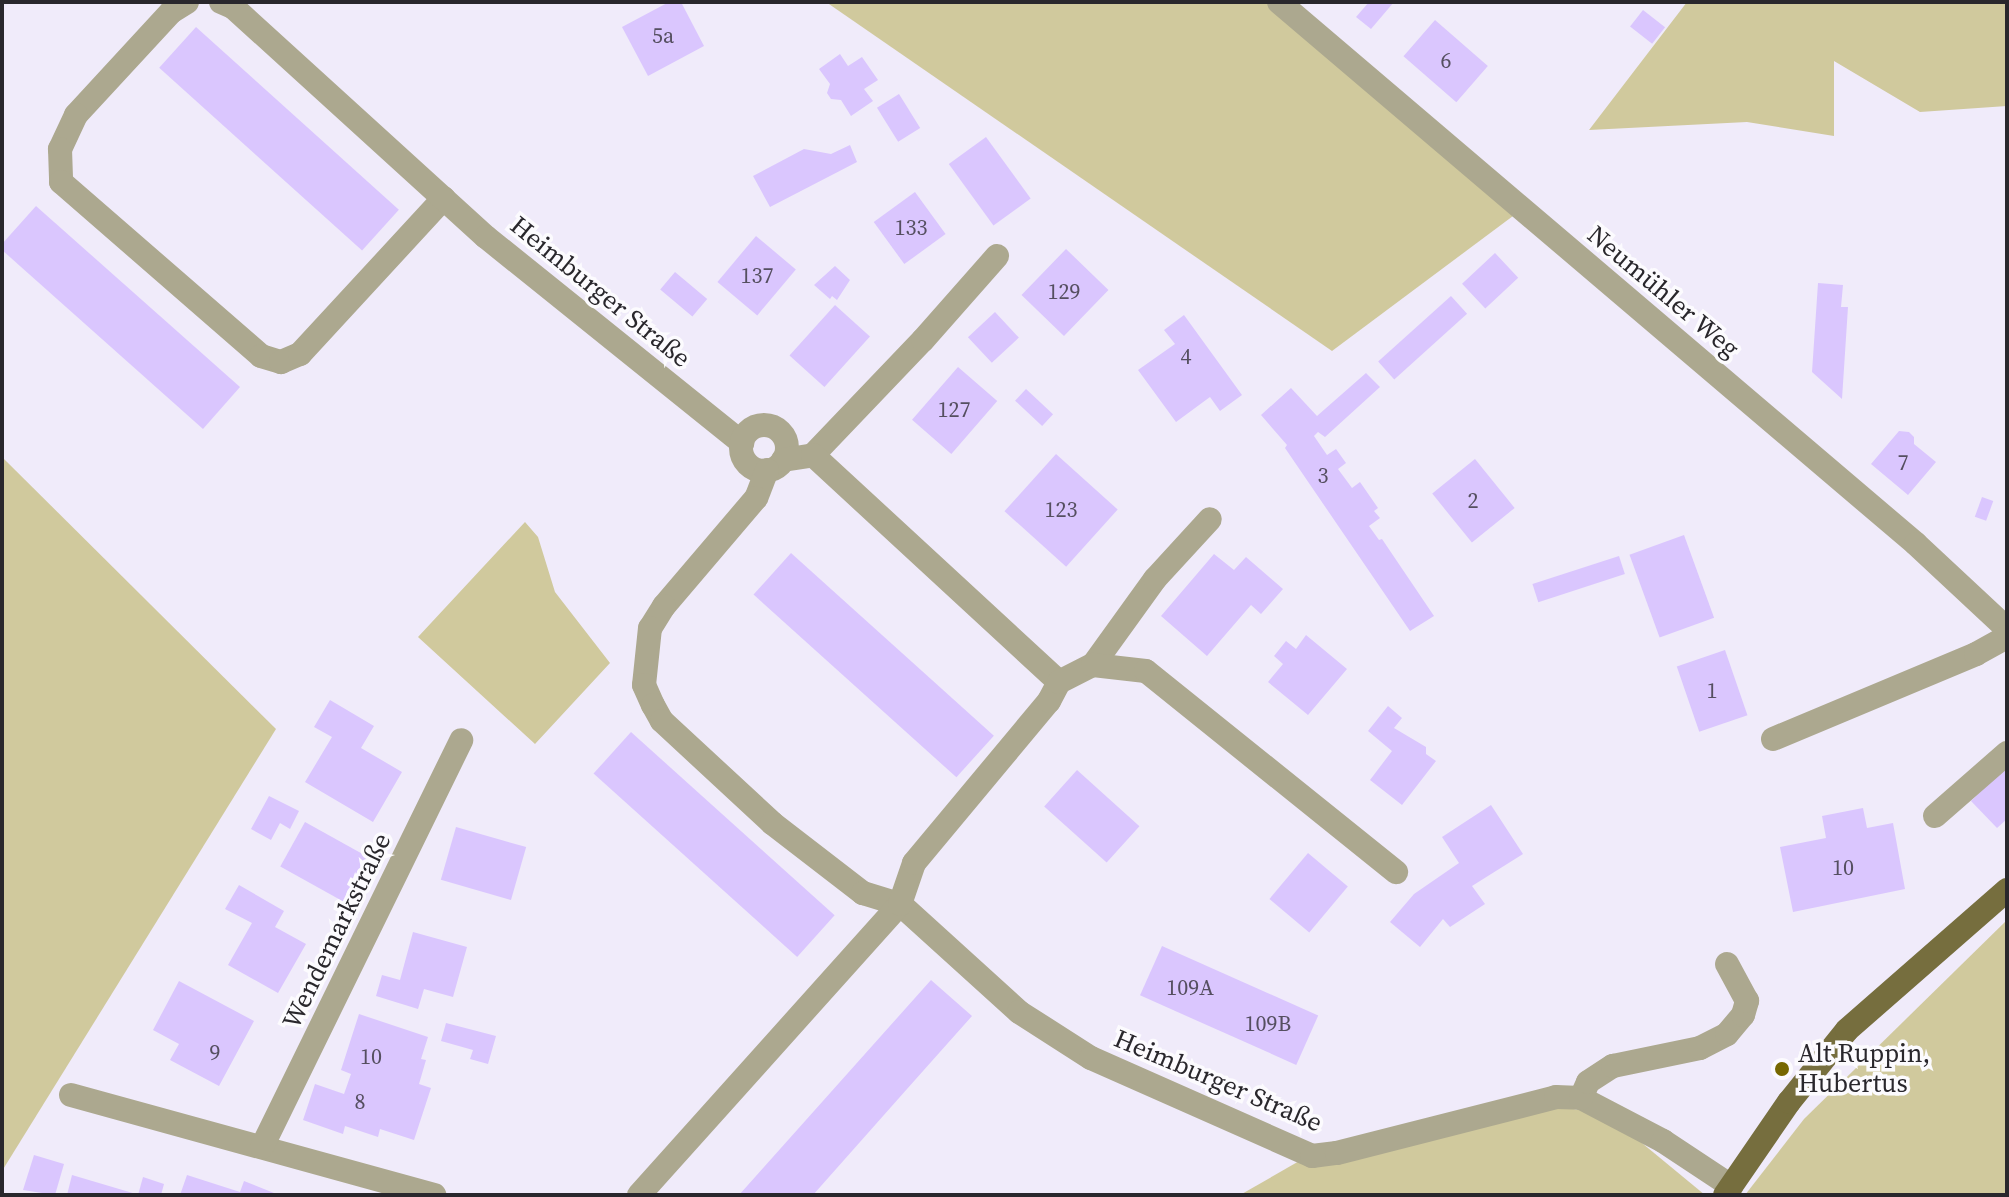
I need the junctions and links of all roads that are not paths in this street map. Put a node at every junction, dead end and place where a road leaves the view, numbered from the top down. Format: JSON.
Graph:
{"nodes":[{"id":1,"x":187,"y":2,"type":"edge"},
{"id":2,"x":221,"y":2,"type":"edge"},
{"id":3,"x":1279,"y":2,"type":"edge"},
{"id":4,"x":435,"y":190,"type":"junction"},
{"id":5,"x":997,"y":256,"type":"dead end"},
{"id":6,"x":742,"y":443,"type":"junction"},
{"id":7,"x":813,"y":455,"type":"junction"},
{"id":8,"x":775,"y":465,"type":"junction"},
{"id":9,"x":1210,"y":519,"type":"dead end"},
{"id":10,"x":2007,"y":629,"type":"edge"},
{"id":11,"x":2007,"y":637,"type":"edge"},
{"id":12,"x":1093,"y":665,"type":"junction"},
{"id":13,"x":1059,"y":682,"type":"junction"},
{"id":14,"x":1773,"y":739,"type":"dead end"},
{"id":15,"x":461,"y":740,"type":"dead end"},
{"id":16,"x":2007,"y":753,"type":"edge"},
{"id":17,"x":1935,"y":816,"type":"dead end"},
{"id":18,"x":1396,"y":872,"type":"dead end"},
{"id":19,"x":2007,"y":890,"type":"edge"},
{"id":20,"x":900,"y":904,"type":"junction"},
{"id":21,"x":1727,"y":964,"type":"dead end"},
{"id":22,"x":71,"y":1095,"type":"dead end"},
{"id":23,"x":1581,"y":1098,"type":"junction"},
{"id":24,"x":262,"y":1147,"type":"junction"},
{"id":25,"x":1728,"y":1190,"type":"edge"},
{"id":26,"x":435,"y":1195,"type":"edge"},
{"id":27,"x":639,"y":1195,"type":"edge"}],
"edges":[{"from":1,"to":4,"type":"street"},
{"from":2,"to":4,"type":"street","name":"Heimburger Straße"},
{"from":3,"to":10,"type":"street","name":"Neumühler Weg"},
{"from":4,"to":6,"type":"street","name":"Heimburger Straße"},
{"from":5,"to":7,"type":"street"},
{"from":6,"to":8,"type":"street","name":"Heimburger Straße"},
{"from":6,"to":8,"type":"street"},
{"from":7,"to":8,"type":"street"},
{"from":7,"to":13,"type":"street"},
{"from":8,"to":20,"type":"street"},
{"from":9,"to":12,"type":"street"},
{"from":11,"to":14,"type":"street"},
{"from":12,"to":13,"type":"street"},
{"from":12,"to":18,"type":"street"},
{"from":13,"to":20,"type":"street"},
{"from":15,"to":24,"type":"street","name":"Wendemarkstraße"},
{"from":16,"to":17,"type":"street"},
{"from":19,"to":25,"type":"main road"},
{"from":20,"to":23,"type":"street","name":"Heimburger Straße"},
{"from":20,"to":27,"type":"street"},
{"from":21,"to":23,"type":"street"},
{"from":22,"to":24,"type":"street"},
{"from":23,"to":25,"type":"street"},
{"from":24,"to":26,"type":"street"}]}
